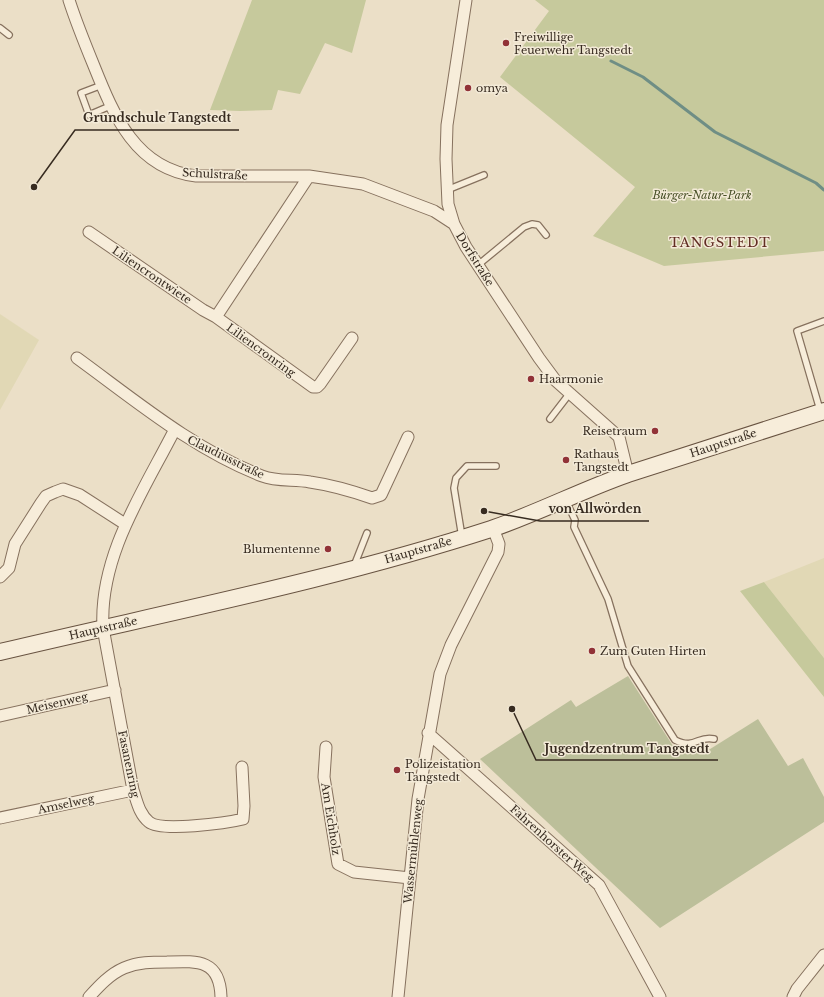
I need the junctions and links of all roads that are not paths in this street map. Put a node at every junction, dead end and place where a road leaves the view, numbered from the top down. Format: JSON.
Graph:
{"nodes":[{"id":1,"x":69,"y":0,"type":"edge"},
{"id":2,"x":466,"y":0,"type":"edge"},
{"id":3,"x":0,"y":28,"type":"edge"},
{"id":4,"x":9,"y":35,"type":"dead end"},
{"id":5,"x":102,"y":85,"type":"junction"},
{"id":6,"x":110,"y":106,"type":"junction"},
{"id":7,"x":484,"y":175,"type":"dead end"},
{"id":8,"x":309,"y":176,"type":"junction"},
{"id":9,"x":447,"y":190,"type":"junction"},
{"id":10,"x":448,"y":204,"type":"junction"},
{"id":11,"x":434,"y":211,"type":"junction"},
{"id":12,"x":454,"y":224,"type":"junction"},
{"id":13,"x":89,"y":232,"type":"dead end"},
{"id":14,"x":546,"y":235,"type":"dead end"},
{"id":15,"x":478,"y":265,"type":"junction"},
{"id":16,"x":216,"y":317,"type":"junction"},
{"id":17,"x":824,"y":321,"type":"edge"},
{"id":18,"x":352,"y":338,"type":"dead end"},
{"id":19,"x":77,"y":358,"type":"dead end"},
{"id":20,"x":570,"y":393,"type":"junction"},
{"id":21,"x":822,"y":411,"type":"edge"},
{"id":22,"x":550,"y":419,"type":"dead end"},
{"id":23,"x":174,"y":431,"type":"junction"},
{"id":24,"x":408,"y":437,"type":"dead end"},
{"id":25,"x":496,"y":466,"type":"dead end"},
{"id":26,"x":628,"y":474,"type":"junction"},
{"id":27,"x":565,"y":499,"type":"junction"},
{"id":28,"x":125,"y":524,"type":"junction"},
{"id":29,"x":493,"y":528,"type":"junction"},
{"id":30,"x":367,"y":533,"type":"dead end"},
{"id":31,"x":462,"y":537,"type":"junction"},
{"id":32,"x":353,"y":569,"type":"junction"},
{"id":33,"x":0,"y":577,"type":"edge"},
{"id":34,"x":103,"y":628,"type":"junction"},
{"id":35,"x":0,"y":652,"type":"edge"},
{"id":36,"x":115,"y":690,"type":"junction"},
{"id":37,"x":0,"y":716,"type":"edge"},
{"id":38,"x":428,"y":733,"type":"junction"},
{"id":39,"x":714,"y":739,"type":"dead end"},
{"id":40,"x":326,"y":747,"type":"dead end"},
{"id":41,"x":242,"y":767,"type":"dead end"},
{"id":42,"x":133,"y":790,"type":"junction"},
{"id":43,"x":0,"y":818,"type":"edge"},
{"id":44,"x":410,"y":878,"type":"junction"},
{"id":45,"x":824,"y":955,"type":"edge"},
{"id":46,"x":89,"y":997,"type":"edge"},
{"id":47,"x":221,"y":997,"type":"edge"},
{"id":48,"x":398,"y":997,"type":"edge"},
{"id":49,"x":660,"y":997,"type":"edge"},
{"id":50,"x":793,"y":997,"type":"edge"}],
"edges":[{"from":1,"to":5,"type":"street","name":"Schulstraße"},
{"from":2,"to":9,"type":"street","name":"Dorfstraße"},
{"from":3,"to":4,"type":"lane"},
{"from":5,"to":6,"type":"street","name":"Schulstraße"},
{"from":5,"to":6,"type":"lane"},
{"from":6,"to":8,"type":"street","name":"Schulstraße"},
{"from":7,"to":9,"type":"lane"},
{"from":8,"to":11,"type":"street","name":"Schulstraße"},
{"from":8,"to":16,"type":"street","name":"Liliencronring"},
{"from":9,"to":10,"type":"street","name":"Dorfstraße"},
{"from":10,"to":11,"type":"street"},
{"from":10,"to":12,"type":"street","name":"Dorfstraße"},
{"from":11,"to":12,"type":"street","name":"Schulstraße"},
{"from":12,"to":15,"type":"street","name":"Dorfstraße"},
{"from":13,"to":16,"type":"street","name":"Liliencrontwiete"},
{"from":14,"to":15,"type":"lane"},
{"from":15,"to":20,"type":"street","name":"Dorfstraße"},
{"from":16,"to":18,"type":"street","name":"Liliencronring"},
{"from":17,"to":21,"type":"lane"},
{"from":19,"to":23,"type":"street","name":"Claudiusstraße"},
{"from":20,"to":22,"type":"lane"},
{"from":20,"to":26,"type":"street","name":"Dorfstraße"},
{"from":21,"to":26,"type":"street","name":"Hauptstraße"},
{"from":23,"to":24,"type":"street","name":"Claudiusstraße"},
{"from":23,"to":28,"type":"street","name":"Fasanenring"},
{"from":25,"to":31,"type":"lane"},
{"from":26,"to":27,"type":"street","name":"Hauptstraße"},
{"from":27,"to":29,"type":"street","name":"Hauptstraße"},
{"from":27,"to":39,"type":"lane"},
{"from":28,"to":33,"type":"street"},
{"from":28,"to":34,"type":"street","name":"Fasanenring"},
{"from":29,"to":31,"type":"street","name":"Hauptstraße"},
{"from":29,"to":38,"type":"street","name":"Wassermühlenweg"},
{"from":30,"to":32,"type":"lane"},
{"from":31,"to":32,"type":"street","name":"Hauptstraße"},
{"from":32,"to":34,"type":"street","name":"Hauptstraße"},
{"from":34,"to":35,"type":"street","name":"Hauptstraße"},
{"from":34,"to":36,"type":"street","name":"Fasanenring"},
{"from":36,"to":37,"type":"street","name":"Meisenweg"},
{"from":36,"to":42,"type":"street","name":"Fasanenring"},
{"from":38,"to":44,"type":"street","name":"Wassermühlenweg"},
{"from":38,"to":49,"type":"street","name":"Fahrenhorster Weg"},
{"from":40,"to":44,"type":"street","name":"Am Eichholz"},
{"from":41,"to":42,"type":"street","name":"Fasanenring"},
{"from":42,"to":43,"type":"street","name":"Amselweg"},
{"from":44,"to":48,"type":"street","name":"Wassermühlenweg"},
{"from":45,"to":50,"type":"street"},
{"from":46,"to":47,"type":"street"}]}
